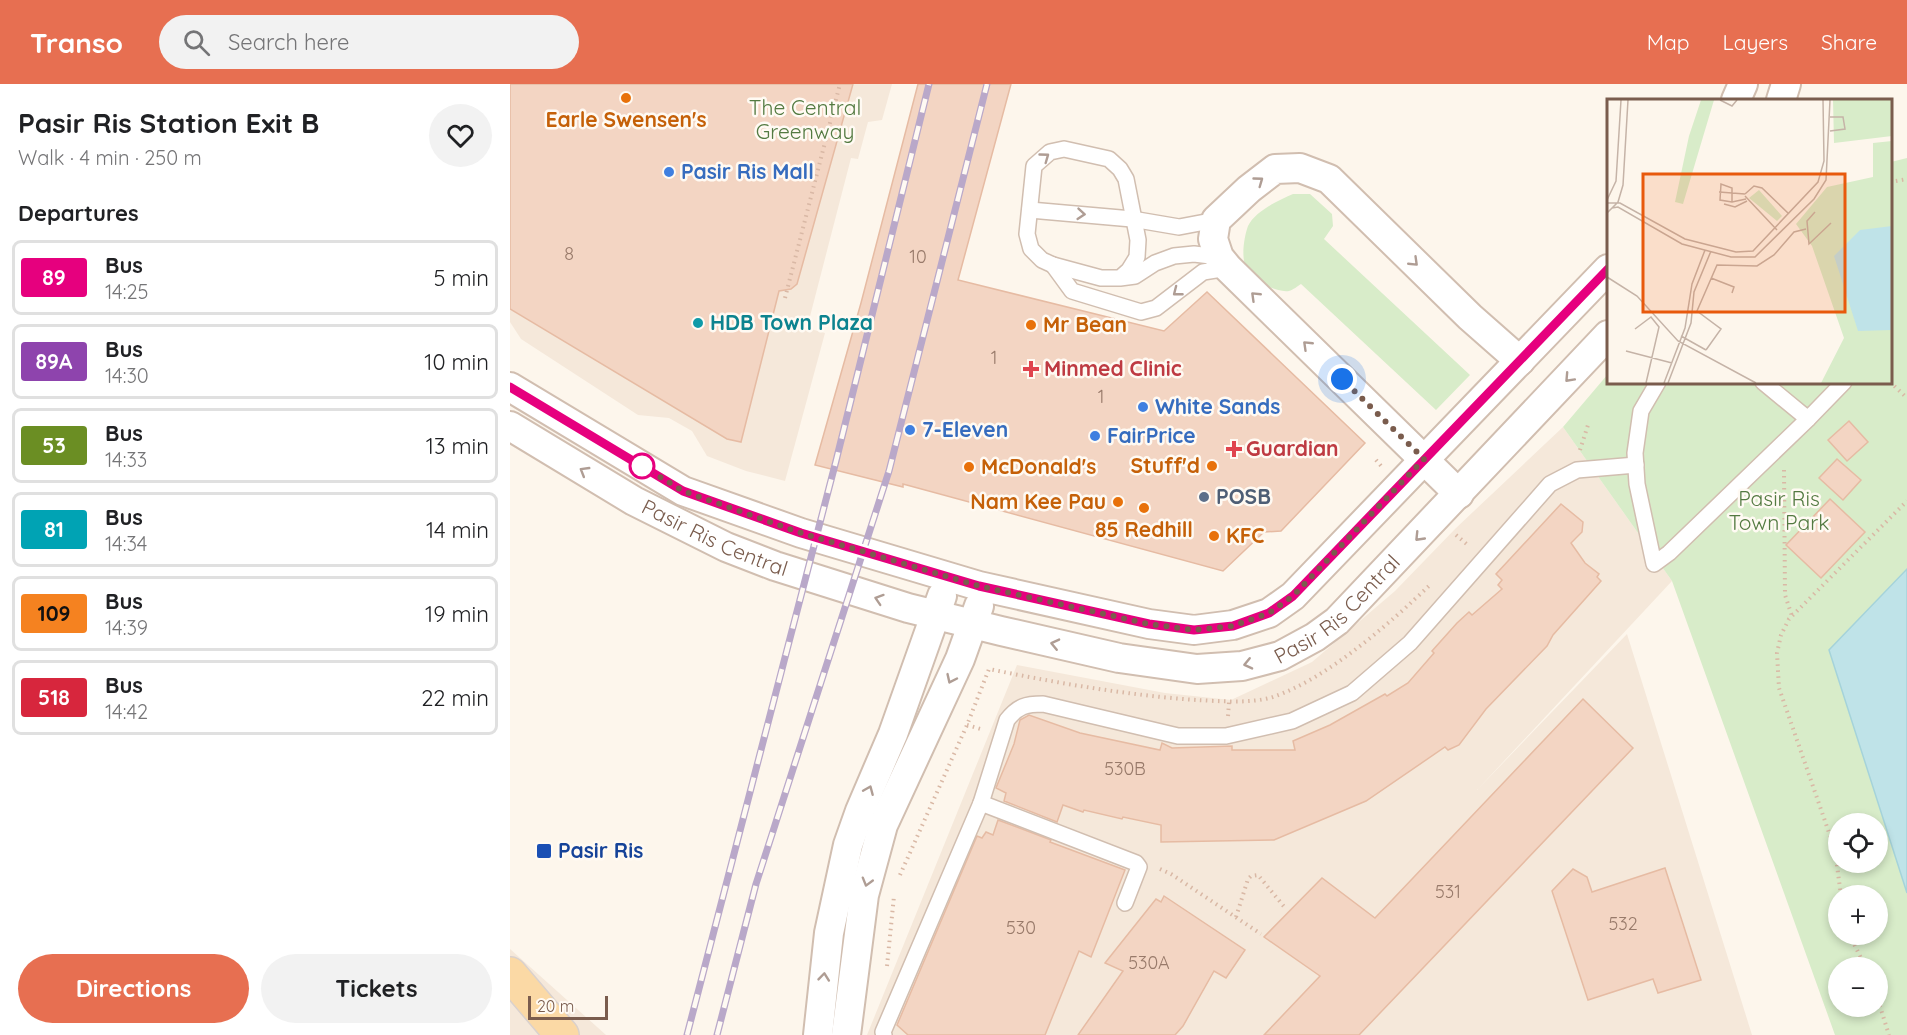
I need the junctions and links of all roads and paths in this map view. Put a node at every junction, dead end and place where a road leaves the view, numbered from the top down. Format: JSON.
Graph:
{"nodes":[{"id":1,"x":840,"y":84,"type":"edge"},
{"id":2,"x":1743,"y":84,"type":"edge"},
{"id":3,"x":1786,"y":84,"type":"edge"},
{"id":4,"x":1736,"y":99,"type":"edge"},
{"id":5,"x":1781,"y":99,"type":"edge"},
{"id":6,"x":1907,"y":178,"type":"edge"},
{"id":7,"x":1892,"y":182,"type":"edge"},
{"id":8,"x":1030,"y":210,"type":"junction"},
{"id":9,"x":1132,"y":219,"type":"junction"},
{"id":10,"x":1216,"y":220,"type":"junction"},
{"id":11,"x":1224,"y":263,"type":"junction"},
{"id":12,"x":1053,"y":265,"type":"junction"},
{"id":13,"x":1607,"y":270,"type":"edge"},
{"id":14,"x":1120,"y":278,"type":"junction"},
{"id":15,"x":785,"y":298,"type":"dead end"},
{"id":16,"x":1607,"y":336,"type":"edge"},
{"id":17,"x":1520,"y":361,"type":"junction"},
{"id":18,"x":1657,"y":384,"type":"edge"},
{"id":19,"x":1765,"y":384,"type":"edge"},
{"id":20,"x":1842,"y":384,"type":"edge"},
{"id":21,"x":1892,"y":384,"type":"edge"},
{"id":22,"x":510,"y":387,"type":"edge"},
{"id":23,"x":1907,"y":398,"type":"edge"},
{"id":24,"x":1808,"y":419,"type":"junction"},
{"id":25,"x":510,"y":426,"type":"edge"},
{"id":26,"x":1784,"y":442,"type":"junction"},
{"id":27,"x":1424,"y":459,"type":"junction"},
{"id":28,"x":1636,"y":465,"type":"junction"},
{"id":29,"x":1459,"y":494,"type":"junction"},
{"id":30,"x":1907,"y":501,"type":"edge"},
{"id":31,"x":949,"y":577,"type":"junction"},
{"id":32,"x":987,"y":588,"type":"junction"},
{"id":33,"x":935,"y":615,"type":"junction"},
{"id":34,"x":1792,"y":616,"type":"junction"},
{"id":35,"x":972,"y":624,"type":"junction"},
{"id":36,"x":989,"y":669,"type":"dead end"},
{"id":37,"x":1229,"y":702,"type":"dead end"},
{"id":38,"x":1228,"y":712,"type":"dead end"},
{"id":39,"x":981,"y":803,"type":"junction"},
{"id":40,"x":1138,"y":865,"type":"junction"},
{"id":41,"x":896,"y":884,"type":"dead end"},
{"id":42,"x":1839,"y":885,"type":"edge"},
{"id":43,"x":895,"y":895,"type":"dead end"},
{"id":44,"x":1125,"y":903,"type":"dead end"},
{"id":45,"x":1286,"y":909,"type":"dead end"},
{"id":46,"x":1236,"y":917,"type":"junction"},
{"id":47,"x":1261,"y":934,"type":"dead end"},
{"id":48,"x":886,"y":972,"type":"dead end"},
{"id":49,"x":510,"y":974,"type":"edge"},
{"id":50,"x":1883,"y":1017,"type":"edge"},
{"id":51,"x":562,"y":1035,"type":"edge"},
{"id":52,"x":818,"y":1035,"type":"edge"},
{"id":53,"x":846,"y":1035,"type":"edge"},
{"id":54,"x":884,"y":1035,"type":"edge"},
{"id":55,"x":1889,"y":1035,"type":"edge"}],
"edges":[{"from":1,"to":15,"type":"path"},
{"from":2,"to":4,"type":"street"},
{"from":3,"to":5,"type":"street"},
{"from":6,"to":7,"type":"path"},
{"from":8,"to":9,"type":"lane","one_way":true},
{"from":8,"to":9,"type":"lane","one_way":true},
{"from":8,"to":12,"type":"lane"},
{"from":9,"to":10,"type":"lane"},
{"from":9,"to":14,"type":"lane"},
{"from":10,"to":11,"type":"street"},
{"from":10,"to":17,"type":"street","one_way":true},
{"from":11,"to":12,"type":"lane","one_way":true},
{"from":11,"to":14,"type":"lane"},
{"from":27,"to":11,"type":"street","one_way":true},
{"from":12,"to":14,"type":"lane"},
{"from":13,"to":17,"type":"street","name":"Pasir Ris Central"},
{"from":16,"to":29,"type":"street","name":"Pasir Ris Central","one_way":true},
{"from":17,"to":27,"type":"street","name":"Pasir Ris Central"},
{"from":18,"to":28,"type":"lane"},
{"from":19,"to":24,"type":"lane"},
{"from":20,"to":24,"type":"lane"},
{"from":21,"to":23,"type":"path"},
{"from":22,"to":31,"type":"street","name":"Pasir Ris Central"},
{"from":24,"to":26,"type":"lane"},
{"from":33,"to":25,"type":"street","name":"Pasir Ris Central","one_way":true},
{"from":26,"to":28,"type":"lane"},
{"from":26,"to":34,"type":"path"},
{"from":27,"to":29,"type":"street"},
{"from":27,"to":32,"type":"street","name":"Pasir Ris Central"},
{"from":28,"to":39,"type":"lane"},
{"from":29,"to":35,"type":"street","name":"Pasir Ris Central","one_way":true},
{"from":30,"to":34,"type":"path"},
{"from":31,"to":32,"type":"street","name":"Pasir Ris Central"},
{"from":31,"to":33,"type":"street"},
{"from":32,"to":35,"type":"street"},
{"from":33,"to":35,"type":"street","name":"Pasir Ris Central"},
{"from":52,"to":33,"type":"street","one_way":true},
{"from":34,"to":42,"type":"path"},
{"from":35,"to":53,"type":"street","one_way":true},
{"from":36,"to":41,"type":"path"},
{"from":37,"to":38,"type":"path"},
{"from":39,"to":40,"type":"lane"},
{"from":39,"to":54,"type":"lane"},
{"from":40,"to":44,"type":"lane"},
{"from":40,"to":46,"type":"path"},
{"from":43,"to":48,"type":"path"},
{"from":45,"to":46,"type":"path"},
{"from":46,"to":47,"type":"path"},
{"from":49,"to":51,"type":"main road"},
{"from":50,"to":55,"type":"path"}]}
